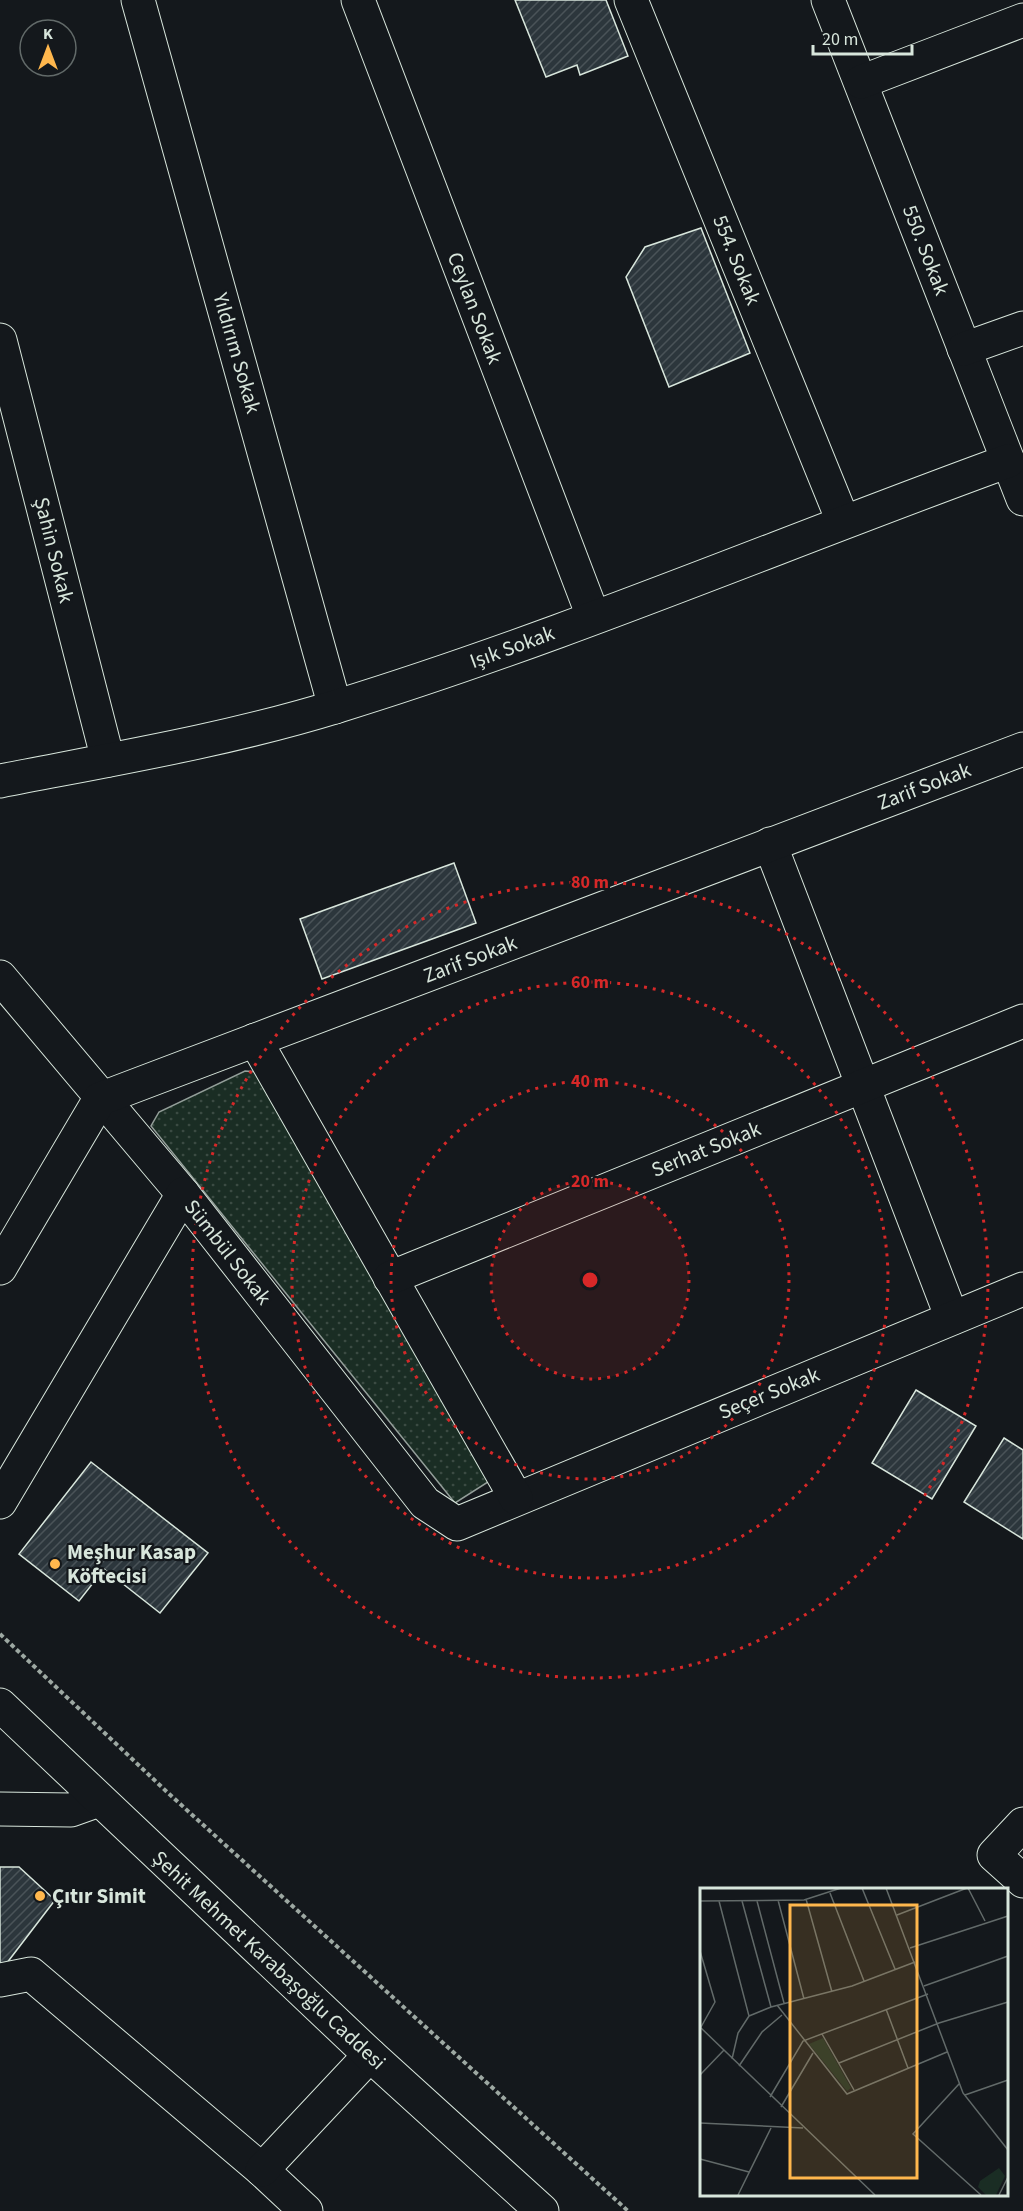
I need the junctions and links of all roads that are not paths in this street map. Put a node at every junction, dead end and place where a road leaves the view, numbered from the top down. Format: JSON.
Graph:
{"nodes":[{"id":1,"x":138,"y":0,"type":"edge"},
{"id":2,"x":358,"y":0,"type":"edge"},
{"id":3,"x":631,"y":0,"type":"edge"},
{"id":4,"x":828,"y":0,"type":"edge"},
{"id":5,"x":1023,"y":20,"type":"edge"},
{"id":6,"x":861,"y":82,"type":"junction"},
{"id":7,"x":1023,"y":328,"type":"edge"},
{"id":8,"x":0,"y":340,"type":"edge"},
{"id":9,"x":964,"y":349,"type":"junction"},
{"id":10,"x":1008,"y":461,"type":"junction"},
{"id":11,"x":1023,"y":499,"type":"edge"},
{"id":12,"x":843,"y":521,"type":"junction"},
{"id":13,"x":593,"y":616,"type":"junction"},
{"id":14,"x":335,"y":707,"type":"junction"},
{"id":15,"x":1023,"y":749,"type":"edge"},
{"id":16,"x":108,"y":760,"type":"junction"},
{"id":17,"x":0,"y":781,"type":"edge"},
{"id":18,"x":770,"y":844,"type":"junction"},
{"id":19,"x":0,"y":976,"type":"edge"},
{"id":20,"x":1023,"y":1021,"type":"edge"},
{"id":21,"x":255,"y":1040,"type":"junction"},
{"id":22,"x":863,"y":1086,"type":"junction"},
{"id":23,"x":100,"y":1099,"type":"junction"},
{"id":24,"x":183,"y":1194,"type":"junction"},
{"id":25,"x":0,"y":1268,"type":"edge"},
{"id":26,"x":390,"y":1278,"type":"junction"},
{"id":27,"x":1023,"y":1289,"type":"edge"},
{"id":28,"x":952,"y":1318,"type":"junction"},
{"id":29,"x":516,"y":1498,"type":"junction"},
{"id":30,"x":0,"y":1502,"type":"edge"},
{"id":31,"x":457,"y":1524,"type":"joint"},
{"id":32,"x":0,"y":1705,"type":"edge"},
{"id":33,"x":99,"y":1800,"type":"junction"},
{"id":34,"x":0,"y":1809,"type":"edge"},
{"id":35,"x":1023,"y":1824,"type":"edge"},
{"id":36,"x":1023,"y":1881,"type":"edge"},
{"id":37,"x":0,"y":1980,"type":"edge"},
{"id":38,"x":370,"y":2055,"type":"junction"},
{"id":39,"x":262,"y":2170,"type":"junction"},
{"id":40,"x":306,"y":2211,"type":"edge"},
{"id":41,"x":543,"y":2211,"type":"edge"}],
"edges":[{"from":1,"to":14,"type":"street","name":"Yıldırım Sokak"},
{"from":2,"to":13,"type":"street","name":"Ceylan Sokak"},
{"from":3,"to":12,"type":"street","name":"554. Sokak"},
{"from":4,"to":6,"type":"street","name":"550. Sokak"},
{"from":5,"to":6,"type":"street"},
{"from":6,"to":9,"type":"street","name":"550. Sokak"},
{"from":7,"to":9,"type":"street"},
{"from":8,"to":16,"type":"street","name":"Şahin Sokak"},
{"from":9,"to":10,"type":"street","name":"550. Sokak"},
{"from":10,"to":11,"type":"street","name":"550. Sokak"},
{"from":10,"to":12,"type":"street","name":"Işık Sokak"},
{"from":12,"to":13,"type":"street","name":"Işık Sokak"},
{"from":13,"to":14,"type":"street","name":"Işık Sokak"},
{"from":14,"to":16,"type":"street","name":"Işık Sokak"},
{"from":15,"to":18,"type":"street","name":"Zarif Sokak"},
{"from":16,"to":17,"type":"street","name":"Işık Sokak"},
{"from":18,"to":21,"type":"street","name":"Zarif Sokak"},
{"from":18,"to":22,"type":"street"},
{"from":19,"to":23,"type":"street","name":"Sümbül Sokak"},
{"from":20,"to":22,"type":"street","name":"Serhat Sokak"},
{"from":21,"to":23,"type":"street","name":"Zarif Sokak"},
{"from":21,"to":26,"type":"street"},
{"from":22,"to":26,"type":"street","name":"Serhat Sokak"},
{"from":22,"to":28,"type":"street"},
{"from":23,"to":24,"type":"street","name":"Sümbül Sokak"},
{"from":23,"to":25,"type":"street"},
{"from":24,"to":30,"type":"street"},
{"from":24,"to":31,"type":"street","name":"Sümbül Sokak"},
{"from":26,"to":29,"type":"street"},
{"from":27,"to":28,"type":"street","name":"Seçer Sokak"},
{"from":28,"to":29,"type":"street","name":"Seçer Sokak"},
{"from":29,"to":31,"type":"street","name":"Seçer Sokak"},
{"from":32,"to":33,"type":"street","name":"Şehit Mehmet Karabaşoğlu Caddesi"},
{"from":33,"to":34,"type":"street"},
{"from":33,"to":38,"type":"street","name":"Şehit Mehmet Karabaşoğlu Caddesi"},
{"from":35,"to":36,"type":"street"},
{"from":37,"to":39,"type":"street"},
{"from":38,"to":39,"type":"street"},
{"from":38,"to":41,"type":"street","name":"Şehit Mehmet Karabaşoğlu Caddesi"},
{"from":39,"to":40,"type":"street"}]}
